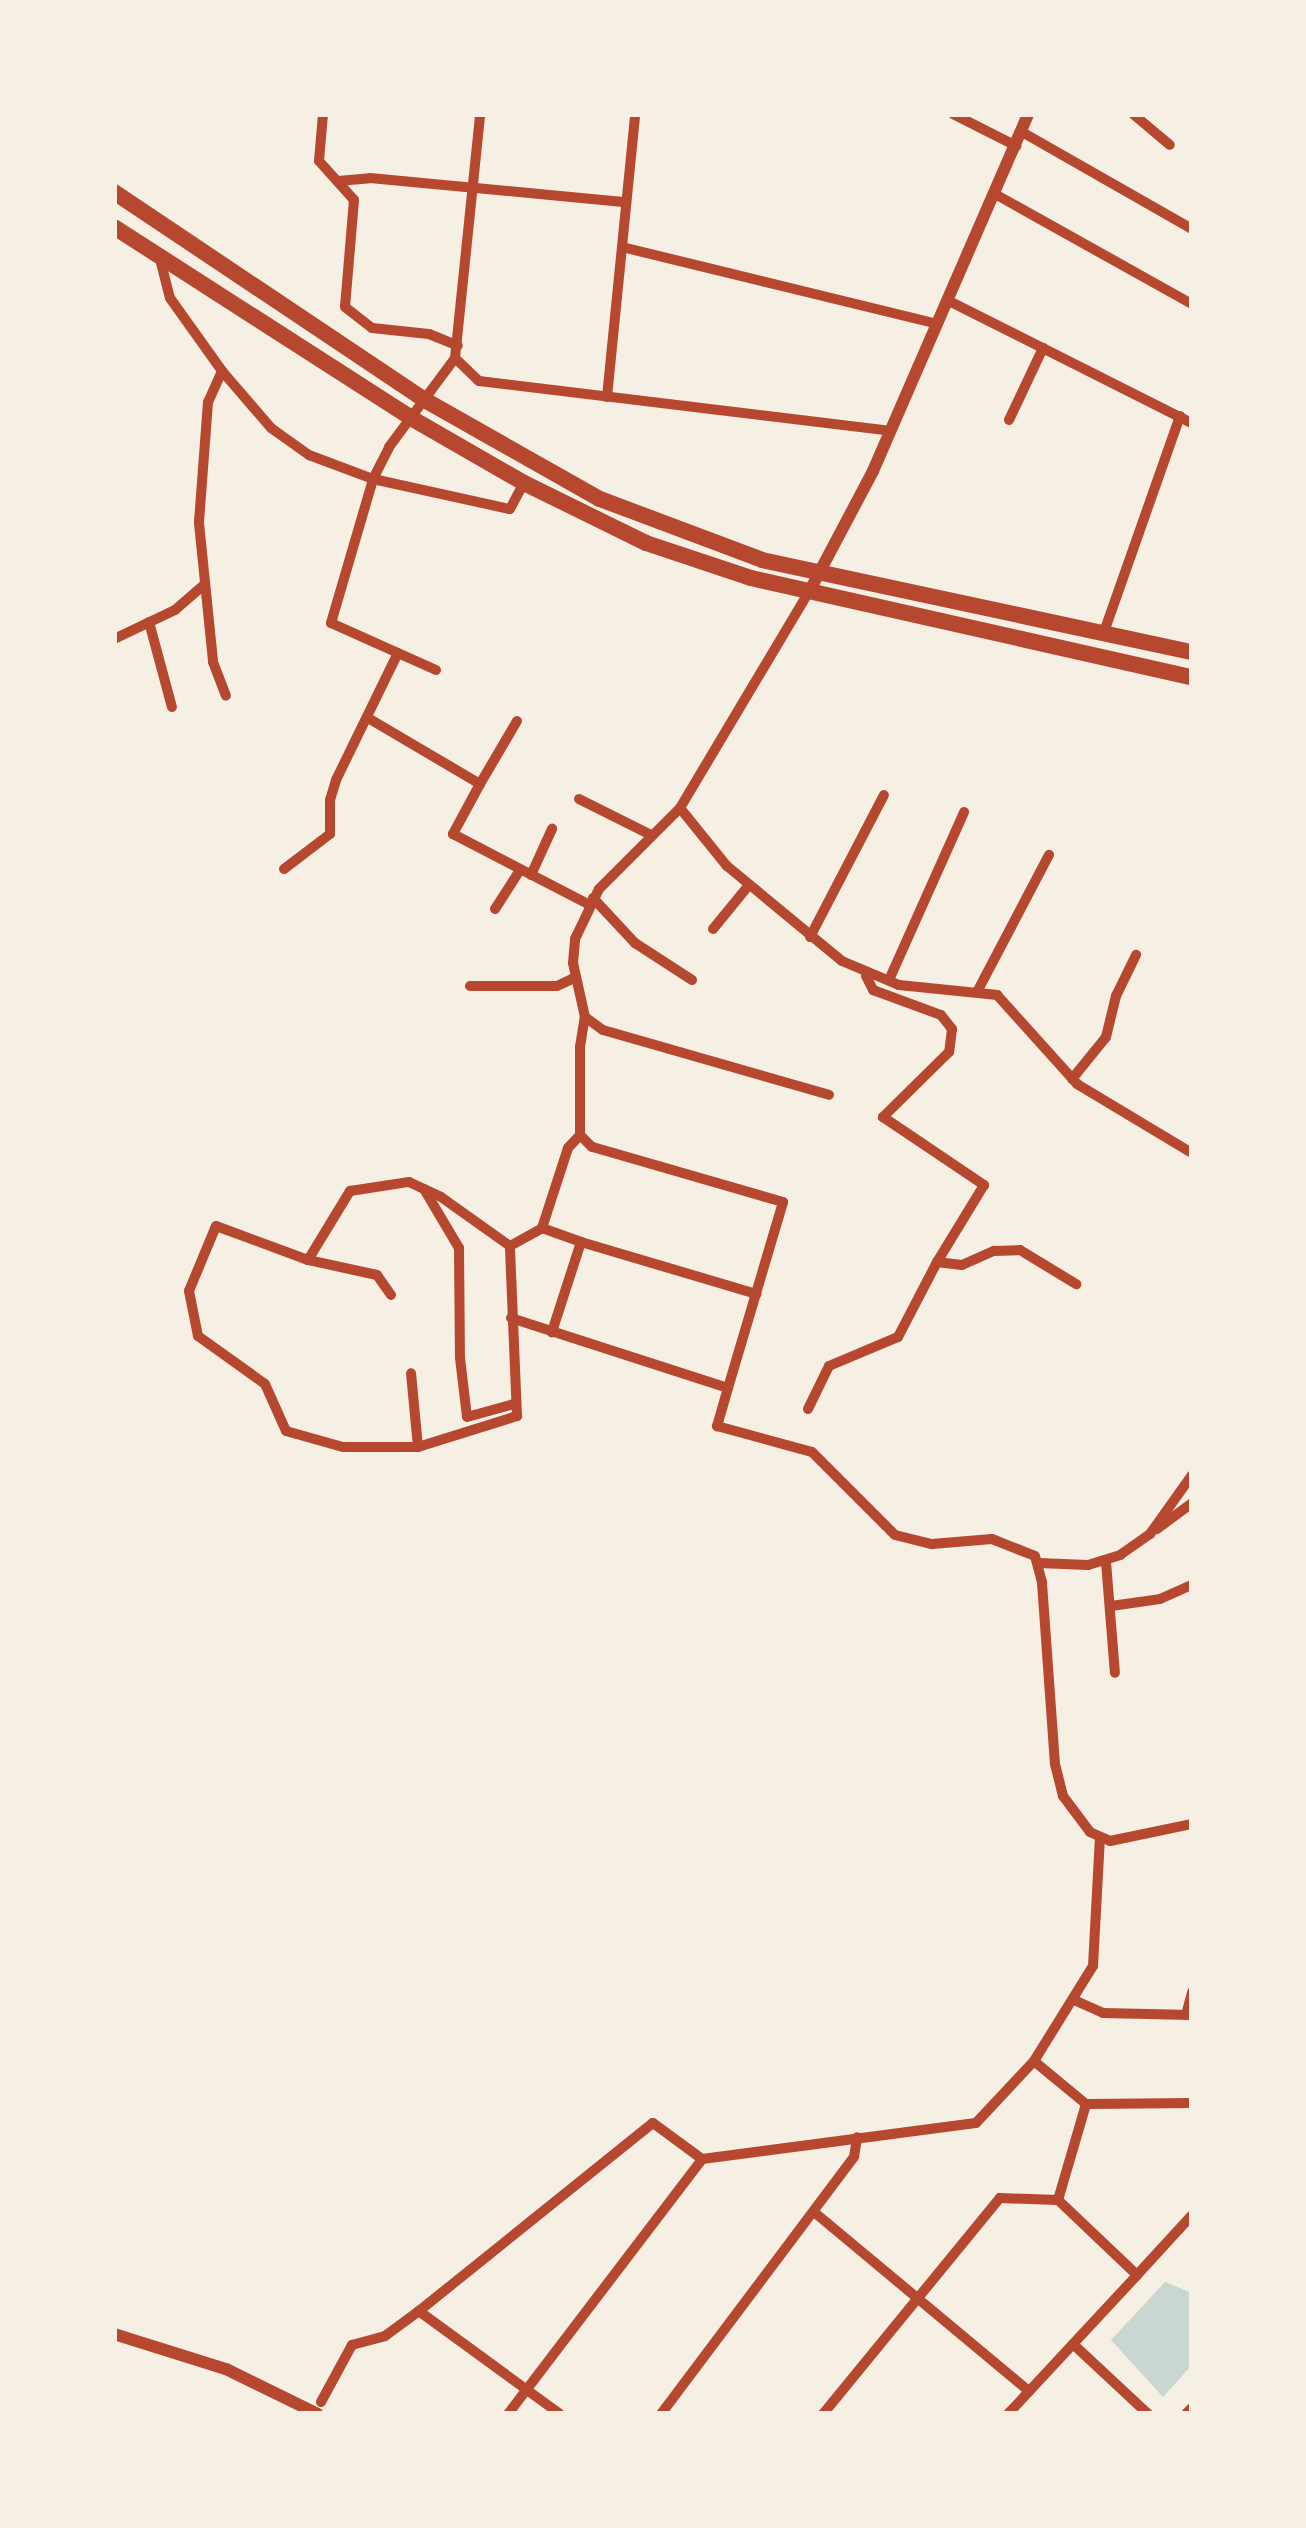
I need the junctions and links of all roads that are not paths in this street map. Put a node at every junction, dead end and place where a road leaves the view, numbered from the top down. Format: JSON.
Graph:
{"nodes":[{"id":1,"x":323,"y":114,"type":"edge"},
{"id":2,"x":480,"y":114,"type":"edge"},
{"id":3,"x":635,"y":114,"type":"edge"},
{"id":4,"x":953,"y":114,"type":"edge"},
{"id":5,"x":1028,"y":114,"type":"edge"},
{"id":6,"x":1133,"y":114,"type":"edge"},
{"id":7,"x":1022,"y":132,"type":"junction"},
{"id":8,"x":1170,"y":145,"type":"dead end"},
{"id":9,"x":1016,"y":146,"type":"junction"},
{"id":10,"x":338,"y":181,"type":"junction"},
{"id":11,"x":473,"y":188,"type":"junction"},
{"id":12,"x":114,"y":192,"type":"edge"},
{"id":13,"x":994,"y":194,"type":"junction"},
{"id":14,"x":626,"y":202,"type":"junction"},
{"id":15,"x":114,"y":227,"type":"edge"},
{"id":16,"x":1192,"y":229,"type":"edge"},
{"id":17,"x":622,"y":247,"type":"junction"},
{"id":18,"x":159,"y":253,"type":"junction"},
{"id":19,"x":949,"y":302,"type":"junction"},
{"id":20,"x":1192,"y":304,"type":"edge"},
{"id":21,"x":937,"y":324,"type":"junction"},
{"id":22,"x":1043,"y":349,"type":"junction"},
{"id":23,"x":457,"y":352,"type":"junction"},
{"id":24,"x":222,"y":371,"type":"junction"},
{"id":25,"x":607,"y":397,"type":"junction"},
{"id":26,"x":423,"y":399,"type":"junction"},
{"id":27,"x":1180,"y":416,"type":"junction"},
{"id":28,"x":411,"y":418,"type":"junction"},
{"id":29,"x":1010,"y":420,"type":"dead end"},
{"id":30,"x":1192,"y":423,"type":"edge"},
{"id":31,"x":891,"y":431,"type":"junction"},
{"id":32,"x":374,"y":478,"type":"junction"},
{"id":33,"x":524,"y":483,"type":"junction"},
{"id":34,"x":821,"y":574,"type":"junction"},
{"id":35,"x":203,"y":586,"type":"junction"},
{"id":36,"x":808,"y":592,"type":"junction"},
{"id":37,"x":149,"y":622,"type":"junction"},
{"id":38,"x":1104,"y":632,"type":"junction"},
{"id":39,"x":114,"y":639,"type":"edge"},
{"id":40,"x":1192,"y":652,"type":"edge"},
{"id":41,"x":398,"y":653,"type":"junction"},
{"id":42,"x":436,"y":670,"type":"dead end"},
{"id":43,"x":1192,"y":677,"type":"edge"},
{"id":44,"x":226,"y":696,"type":"dead end"},
{"id":45,"x":172,"y":707,"type":"dead end"},
{"id":46,"x":368,"y":718,"type":"junction"},
{"id":47,"x":517,"y":721,"type":"dead end"},
{"id":48,"x":480,"y":784,"type":"junction"},
{"id":49,"x":884,"y":795,"type":"dead end"},
{"id":50,"x":579,"y":800,"type":"dead end"},
{"id":51,"x":680,"y":808,"type":"junction"},
{"id":52,"x":964,"y":812,"type":"dead end"},
{"id":53,"x":552,"y":829,"type":"dead end"},
{"id":54,"x":651,"y":835,"type":"junction"},
{"id":55,"x":1049,"y":855,"type":"dead end"},
{"id":56,"x":284,"y":869,"type":"dead end"},
{"id":57,"x":525,"y":873,"type":"junction"},
{"id":58,"x":749,"y":885,"type":"junction"},
{"id":59,"x":592,"y":901,"type":"junction"},
{"id":60,"x":495,"y":909,"type":"dead end"},
{"id":61,"x":713,"y":929,"type":"dead end"},
{"id":62,"x":810,"y":937,"type":"junction"},
{"id":63,"x":1136,"y":955,"type":"dead end"},
{"id":64,"x":866,"y":976,"type":"junction"},
{"id":65,"x":576,"y":977,"type":"junction"},
{"id":66,"x":692,"y":980,"type":"dead end"},
{"id":67,"x":889,"y":980,"type":"junction"},
{"id":68,"x":470,"y":986,"type":"dead end"},
{"id":69,"x":977,"y":992,"type":"junction"},
{"id":70,"x":585,"y":1017,"type":"junction"},
{"id":71,"x":1072,"y":1079,"type":"junction"},
{"id":72,"x":829,"y":1095,"type":"dead end"},
{"id":73,"x":580,"y":1135,"type":"junction"},
{"id":74,"x":1192,"y":1153,"type":"edge"},
{"id":75,"x":424,"y":1189,"type":"junction"},
{"id":76,"x":542,"y":1228,"type":"junction"},
{"id":77,"x":581,"y":1242,"type":"junction"},
{"id":78,"x":510,"y":1246,"type":"junction"},
{"id":79,"x":308,"y":1260,"type":"junction"},
{"id":80,"x":937,"y":1262,"type":"junction"},
{"id":81,"x":1076,"y":1284,"type":"dead end"},
{"id":82,"x":756,"y":1294,"type":"junction"},
{"id":83,"x":391,"y":1295,"type":"dead end"},
{"id":84,"x":511,"y":1318,"type":"junction"},
{"id":85,"x":552,"y":1332,"type":"junction"},
{"id":86,"x":411,"y":1373,"type":"dead end"},
{"id":87,"x":728,"y":1388,"type":"junction"},
{"id":88,"x":514,"y":1404,"type":"junction"},
{"id":89,"x":808,"y":1409,"type":"dead end"},
{"id":90,"x":418,"y":1448,"type":"junction"},
{"id":91,"x":1192,"y":1475,"type":"edge"},
{"id":92,"x":1192,"y":1503,"type":"edge"},
{"id":93,"x":1150,"y":1534,"type":"junction"},
{"id":94,"x":1106,"y":1562,"type":"junction"},
{"id":95,"x":1039,"y":1563,"type":"junction"},
{"id":96,"x":1192,"y":1586,"type":"edge"},
{"id":97,"x":1111,"y":1606,"type":"junction"},
{"id":98,"x":1115,"y":1673,"type":"dead end"},
{"id":99,"x":1192,"y":1824,"type":"edge"},
{"id":100,"x":1100,"y":1838,"type":"junction"},
{"id":101,"x":1192,"y":1991,"type":"edge"},
{"id":102,"x":1074,"y":2000,"type":"junction"},
{"id":103,"x":1189,"y":2015,"type":"edge"},
{"id":104,"x":1034,"y":2061,"type":"junction"},
{"id":105,"x":1192,"y":2103,"type":"edge"},
{"id":106,"x":1086,"y":2104,"type":"junction"},
{"id":107,"x":857,"y":2137,"type":"junction"},
{"id":108,"x":702,"y":2158,"type":"junction"},
{"id":109,"x":1058,"y":2200,"type":"junction"},
{"id":110,"x":814,"y":2212,"type":"junction"},
{"id":111,"x":1192,"y":2215,"type":"edge"},
{"id":112,"x":1137,"y":2275,"type":"junction"},
{"id":113,"x":917,"y":2297,"type":"junction"},
{"id":114,"x":418,"y":2311,"type":"junction"},
{"id":115,"x":114,"y":2334,"type":"edge"},
{"id":116,"x":1072,"y":2344,"type":"junction"},
{"id":117,"x":526,"y":2390,"type":"junction"},
{"id":118,"x":1030,"y":2391,"type":"junction"},
{"id":119,"x":320,"y":2408,"type":"edge"},
{"id":120,"x":508,"y":2414,"type":"edge"},
{"id":121,"x":560,"y":2414,"type":"edge"},
{"id":122,"x":661,"y":2414,"type":"edge"},
{"id":123,"x":823,"y":2414,"type":"edge"},
{"id":124,"x":1008,"y":2414,"type":"edge"},
{"id":125,"x":1148,"y":2414,"type":"edge"}],
"edges":[{"from":1,"to":10,"type":"street"},
{"from":2,"to":11,"type":"street"},
{"from":3,"to":14,"type":"street"},
{"from":4,"to":9,"type":"street"},
{"from":5,"to":7,"type":"street"},
{"from":6,"to":8,"type":"street"},
{"from":7,"to":9,"type":"street"},
{"from":7,"to":16,"type":"street"},
{"from":9,"to":13,"type":"street"},
{"from":10,"to":11,"type":"street"},
{"from":10,"to":23,"type":"street"},
{"from":11,"to":14,"type":"street"},
{"from":11,"to":23,"type":"street"},
{"from":12,"to":26,"type":"highway"},
{"from":13,"to":19,"type":"street"},
{"from":13,"to":20,"type":"street"},
{"from":14,"to":17,"type":"street"},
{"from":15,"to":18,"type":"highway"},
{"from":17,"to":21,"type":"street"},
{"from":17,"to":25,"type":"street"},
{"from":18,"to":24,"type":"street"},
{"from":18,"to":28,"type":"highway"},
{"from":19,"to":21,"type":"street"},
{"from":19,"to":22,"type":"street"},
{"from":21,"to":31,"type":"street"},
{"from":22,"to":27,"type":"street"},
{"from":22,"to":29,"type":"street"},
{"from":23,"to":25,"type":"street"},
{"from":23,"to":26,"type":"street"},
{"from":24,"to":32,"type":"street"},
{"from":24,"to":35,"type":"street"},
{"from":25,"to":31,"type":"street"},
{"from":26,"to":28,"type":"street"},
{"from":26,"to":34,"type":"highway"},
{"from":27,"to":30,"type":"street"},
{"from":27,"to":38,"type":"street"},
{"from":28,"to":32,"type":"street"},
{"from":28,"to":33,"type":"highway"},
{"from":31,"to":34,"type":"street"},
{"from":32,"to":33,"type":"street"},
{"from":32,"to":41,"type":"street"},
{"from":33,"to":36,"type":"highway"},
{"from":34,"to":36,"type":"street"},
{"from":34,"to":38,"type":"highway"},
{"from":35,"to":37,"type":"street"},
{"from":35,"to":44,"type":"street"},
{"from":36,"to":43,"type":"highway"},
{"from":36,"to":51,"type":"street"},
{"from":37,"to":39,"type":"street"},
{"from":37,"to":45,"type":"street"},
{"from":38,"to":40,"type":"highway"},
{"from":41,"to":42,"type":"street"},
{"from":41,"to":46,"type":"street"},
{"from":46,"to":48,"type":"street"},
{"from":46,"to":56,"type":"street"},
{"from":47,"to":48,"type":"street"},
{"from":48,"to":57,"type":"street"},
{"from":49,"to":62,"type":"street"},
{"from":50,"to":54,"type":"street"},
{"from":51,"to":54,"type":"street"},
{"from":51,"to":58,"type":"street"},
{"from":52,"to":67,"type":"street"},
{"from":53,"to":57,"type":"street"},
{"from":54,"to":59,"type":"street"},
{"from":55,"to":69,"type":"street"},
{"from":57,"to":59,"type":"street"},
{"from":57,"to":60,"type":"street"},
{"from":58,"to":61,"type":"street"},
{"from":58,"to":62,"type":"street"},
{"from":59,"to":65,"type":"street"},
{"from":59,"to":66,"type":"street"},
{"from":62,"to":64,"type":"street"},
{"from":63,"to":71,"type":"street"},
{"from":64,"to":67,"type":"street"},
{"from":64,"to":80,"type":"street"},
{"from":65,"to":68,"type":"street"},
{"from":65,"to":70,"type":"street"},
{"from":67,"to":69,"type":"street"},
{"from":69,"to":71,"type":"street"},
{"from":70,"to":72,"type":"street"},
{"from":70,"to":73,"type":"street"},
{"from":71,"to":74,"type":"street"},
{"from":73,"to":76,"type":"street"},
{"from":73,"to":82,"type":"street"},
{"from":75,"to":78,"type":"street"},
{"from":75,"to":79,"type":"street"},
{"from":75,"to":88,"type":"street"},
{"from":76,"to":77,"type":"street"},
{"from":76,"to":78,"type":"street"},
{"from":77,"to":82,"type":"street"},
{"from":77,"to":85,"type":"street"},
{"from":78,"to":84,"type":"street"},
{"from":79,"to":83,"type":"street"},
{"from":79,"to":90,"type":"street"},
{"from":80,"to":81,"type":"street"},
{"from":80,"to":89,"type":"street"},
{"from":82,"to":87,"type":"street"},
{"from":84,"to":85,"type":"street"},
{"from":84,"to":88,"type":"street"},
{"from":85,"to":87,"type":"street"},
{"from":86,"to":90,"type":"street"},
{"from":87,"to":95,"type":"street"},
{"from":88,"to":90,"type":"street"},
{"from":91,"to":93,"type":"street"},
{"from":92,"to":93,"type":"street"},
{"from":93,"to":94,"type":"street"},
{"from":94,"to":95,"type":"street"},
{"from":94,"to":97,"type":"street"},
{"from":95,"to":100,"type":"street"},
{"from":96,"to":97,"type":"street"},
{"from":97,"to":98,"type":"street"},
{"from":99,"to":100,"type":"street"},
{"from":100,"to":102,"type":"street"},
{"from":101,"to":103,"type":"street"},
{"from":102,"to":103,"type":"street"},
{"from":102,"to":104,"type":"street"},
{"from":104,"to":106,"type":"street"},
{"from":104,"to":107,"type":"street"},
{"from":105,"to":106,"type":"street"},
{"from":106,"to":109,"type":"street"},
{"from":107,"to":108,"type":"street"},
{"from":107,"to":110,"type":"street"},
{"from":108,"to":114,"type":"street"},
{"from":108,"to":117,"type":"street"},
{"from":109,"to":112,"type":"street"},
{"from":109,"to":113,"type":"street"},
{"from":110,"to":113,"type":"street"},
{"from":110,"to":122,"type":"street"},
{"from":111,"to":112,"type":"street"},
{"from":112,"to":116,"type":"street"},
{"from":113,"to":118,"type":"street"},
{"from":113,"to":123,"type":"street"},
{"from":114,"to":117,"type":"street"},
{"from":114,"to":119,"type":"street"},
{"from":115,"to":119,"type":"street"},
{"from":116,"to":118,"type":"street"},
{"from":116,"to":125,"type":"street"},
{"from":117,"to":120,"type":"street"},
{"from":117,"to":121,"type":"street"},
{"from":118,"to":124,"type":"street"}]}
